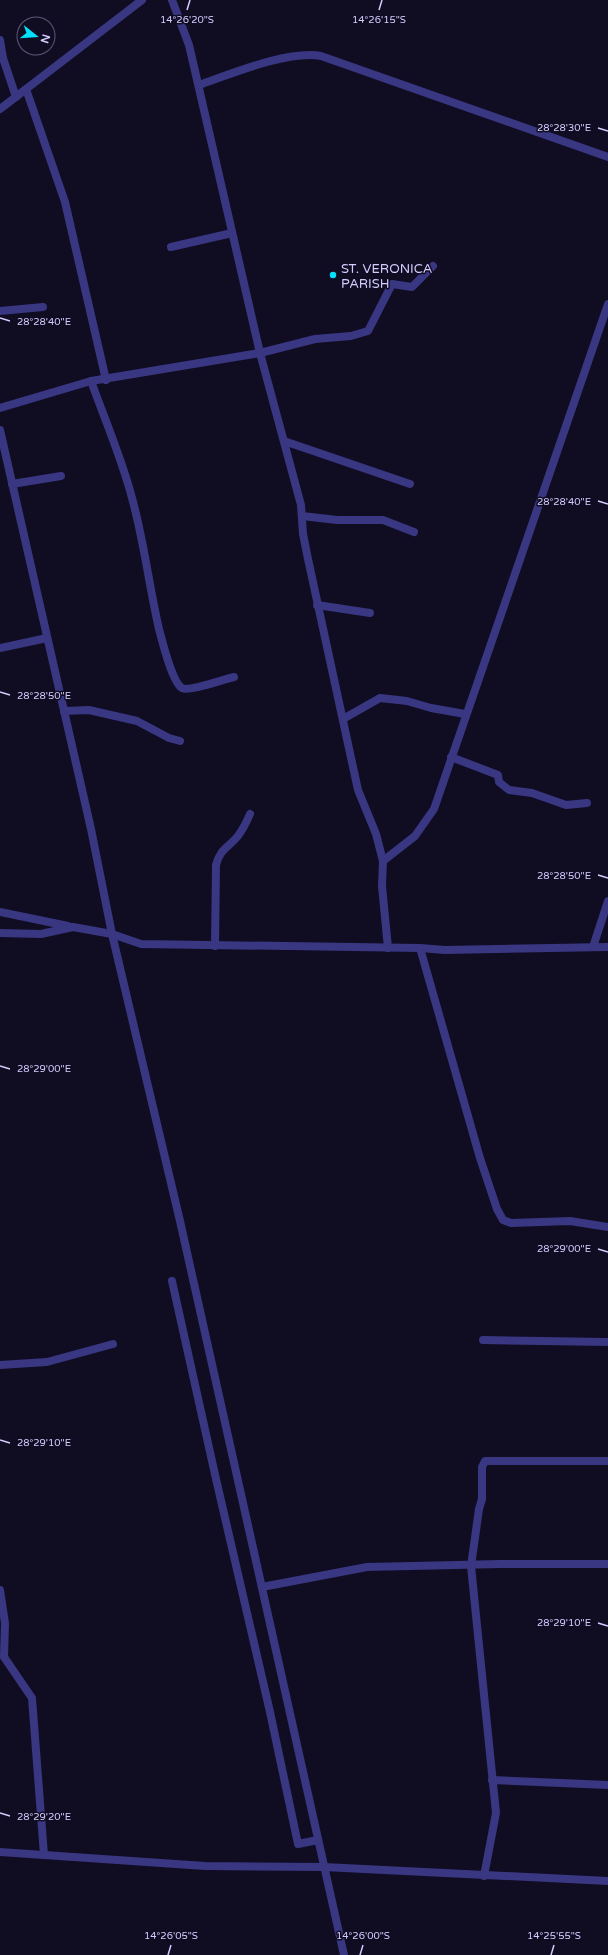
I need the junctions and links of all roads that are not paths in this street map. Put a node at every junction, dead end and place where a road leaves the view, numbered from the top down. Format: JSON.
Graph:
{"nodes":[{"id":1,"x":172,"y":0,"type":"edge"},
{"id":2,"x":140,"y":1,"type":"edge"},
{"id":3,"x":0,"y":40,"type":"edge"},
{"id":4,"x":199,"y":84,"type":"junction"},
{"id":5,"x":26,"y":89,"type":"junction"},
{"id":6,"x":16,"y":97,"type":"junction"},
{"id":7,"x":0,"y":109,"type":"edge"},
{"id":8,"x":608,"y":157,"type":"edge"},
{"id":9,"x":232,"y":233,"type":"junction"},
{"id":10,"x":171,"y":247,"type":"dead end"},
{"id":11,"x":433,"y":266,"type":"dead end"},
{"id":12,"x":608,"y":304,"type":"edge"},
{"id":13,"x":43,"y":307,"type":"dead end"},
{"id":14,"x":0,"y":311,"type":"edge"},
{"id":15,"x":260,"y":353,"type":"junction"},
{"id":16,"x":106,"y":380,"type":"junction"},
{"id":17,"x":91,"y":381,"type":"junction"},
{"id":18,"x":0,"y":408,"type":"edge"},
{"id":19,"x":0,"y":430,"type":"edge"},
{"id":20,"x":284,"y":441,"type":"junction"},
{"id":21,"x":61,"y":476,"type":"dead end"},
{"id":22,"x":12,"y":484,"type":"junction"},
{"id":23,"x":410,"y":484,"type":"dead end"},
{"id":24,"x":302,"y":516,"type":"junction"},
{"id":25,"x":414,"y":532,"type":"dead end"},
{"id":26,"x":317,"y":605,"type":"junction"},
{"id":27,"x":370,"y":613,"type":"dead end"},
{"id":28,"x":47,"y":638,"type":"junction"},
{"id":29,"x":0,"y":648,"type":"edge"},
{"id":30,"x":234,"y":677,"type":"dead end"},
{"id":31,"x":64,"y":711,"type":"junction"},
{"id":32,"x":465,"y":714,"type":"junction"},
{"id":33,"x":344,"y":719,"type":"junction"},
{"id":34,"x":180,"y":742,"type":"dead end"},
{"id":35,"x":451,"y":758,"type":"junction"},
{"id":36,"x":587,"y":803,"type":"dead end"},
{"id":37,"x":250,"y":814,"type":"dead end"},
{"id":38,"x":383,"y":862,"type":"junction"},
{"id":39,"x":608,"y":901,"type":"edge"},
{"id":40,"x":0,"y":912,"type":"edge"},
{"id":41,"x":73,"y":927,"type":"junction"},
{"id":42,"x":0,"y":933,"type":"edge"},
{"id":43,"x":112,"y":934,"type":"junction"},
{"id":44,"x":215,"y":946,"type":"junction"},
{"id":45,"x":593,"y":947,"type":"junction"},
{"id":46,"x":608,"y":947,"type":"edge"},
{"id":47,"x":388,"y":948,"type":"junction"},
{"id":48,"x":420,"y":948,"type":"junction"},
{"id":49,"x":608,"y":1227,"type":"edge"},
{"id":50,"x":172,"y":1281,"type":"dead end"},
{"id":51,"x":483,"y":1340,"type":"dead end"},
{"id":52,"x":608,"y":1342,"type":"edge"},
{"id":53,"x":113,"y":1344,"type":"dead end"},
{"id":54,"x":0,"y":1365,"type":"edge"},
{"id":55,"x":608,"y":1461,"type":"edge"},
{"id":56,"x":608,"y":1564,"type":"edge"},
{"id":57,"x":471,"y":1566,"type":"junction"},
{"id":58,"x":262,"y":1587,"type":"junction"},
{"id":59,"x":0,"y":1590,"type":"edge"},
{"id":60,"x":492,"y":1780,"type":"junction"},
{"id":61,"x":608,"y":1785,"type":"edge"},
{"id":62,"x":318,"y":1840,"type":"junction"},
{"id":63,"x":0,"y":1852,"type":"edge"},
{"id":64,"x":44,"y":1855,"type":"junction"},
{"id":65,"x":324,"y":1867,"type":"junction"},
{"id":66,"x":484,"y":1876,"type":"junction"},
{"id":67,"x":608,"y":1882,"type":"edge"},
{"id":68,"x":344,"y":1955,"type":"edge"}],
"edges":[{"from":1,"to":4,"type":"street"},
{"from":2,"to":5,"type":"street"},
{"from":3,"to":6,"type":"street"},
{"from":4,"to":8,"type":"street"},
{"from":4,"to":9,"type":"street"},
{"from":5,"to":6,"type":"street"},
{"from":5,"to":16,"type":"street"},
{"from":6,"to":7,"type":"street"},
{"from":9,"to":10,"type":"street"},
{"from":9,"to":15,"type":"street"},
{"from":11,"to":15,"type":"street"},
{"from":12,"to":32,"type":"street"},
{"from":13,"to":14,"type":"street"},
{"from":15,"to":16,"type":"street"},
{"from":15,"to":20,"type":"street"},
{"from":16,"to":17,"type":"street"},
{"from":17,"to":18,"type":"street"},
{"from":17,"to":30,"type":"street"},
{"from":19,"to":22,"type":"street"},
{"from":20,"to":23,"type":"street"},
{"from":20,"to":24,"type":"street"},
{"from":21,"to":22,"type":"street"},
{"from":22,"to":28,"type":"street"},
{"from":24,"to":25,"type":"street"},
{"from":24,"to":26,"type":"street"},
{"from":26,"to":27,"type":"street"},
{"from":26,"to":33,"type":"street"},
{"from":28,"to":29,"type":"street"},
{"from":28,"to":31,"type":"street"},
{"from":31,"to":34,"type":"street"},
{"from":31,"to":43,"type":"street"},
{"from":32,"to":33,"type":"street"},
{"from":32,"to":35,"type":"street"},
{"from":33,"to":38,"type":"street"},
{"from":35,"to":36,"type":"street"},
{"from":35,"to":38,"type":"street"},
{"from":37,"to":44,"type":"street"},
{"from":38,"to":47,"type":"street"},
{"from":39,"to":45,"type":"street"},
{"from":40,"to":41,"type":"street"},
{"from":41,"to":42,"type":"street"},
{"from":41,"to":43,"type":"street"},
{"from":43,"to":44,"type":"street"},
{"from":43,"to":58,"type":"street"},
{"from":44,"to":47,"type":"street"},
{"from":45,"to":46,"type":"street"},
{"from":45,"to":48,"type":"street"},
{"from":47,"to":48,"type":"street"},
{"from":48,"to":49,"type":"street"},
{"from":50,"to":62,"type":"street"},
{"from":51,"to":52,"type":"street"},
{"from":53,"to":54,"type":"street"},
{"from":55,"to":57,"type":"street"},
{"from":56,"to":57,"type":"street"},
{"from":57,"to":58,"type":"street"},
{"from":57,"to":60,"type":"street"},
{"from":58,"to":62,"type":"street"},
{"from":59,"to":64,"type":"street"},
{"from":60,"to":61,"type":"street"},
{"from":60,"to":66,"type":"street"},
{"from":62,"to":65,"type":"street"},
{"from":63,"to":64,"type":"street"},
{"from":64,"to":65,"type":"street"},
{"from":65,"to":66,"type":"street"},
{"from":65,"to":68,"type":"street"},
{"from":66,"to":67,"type":"street"}]}
